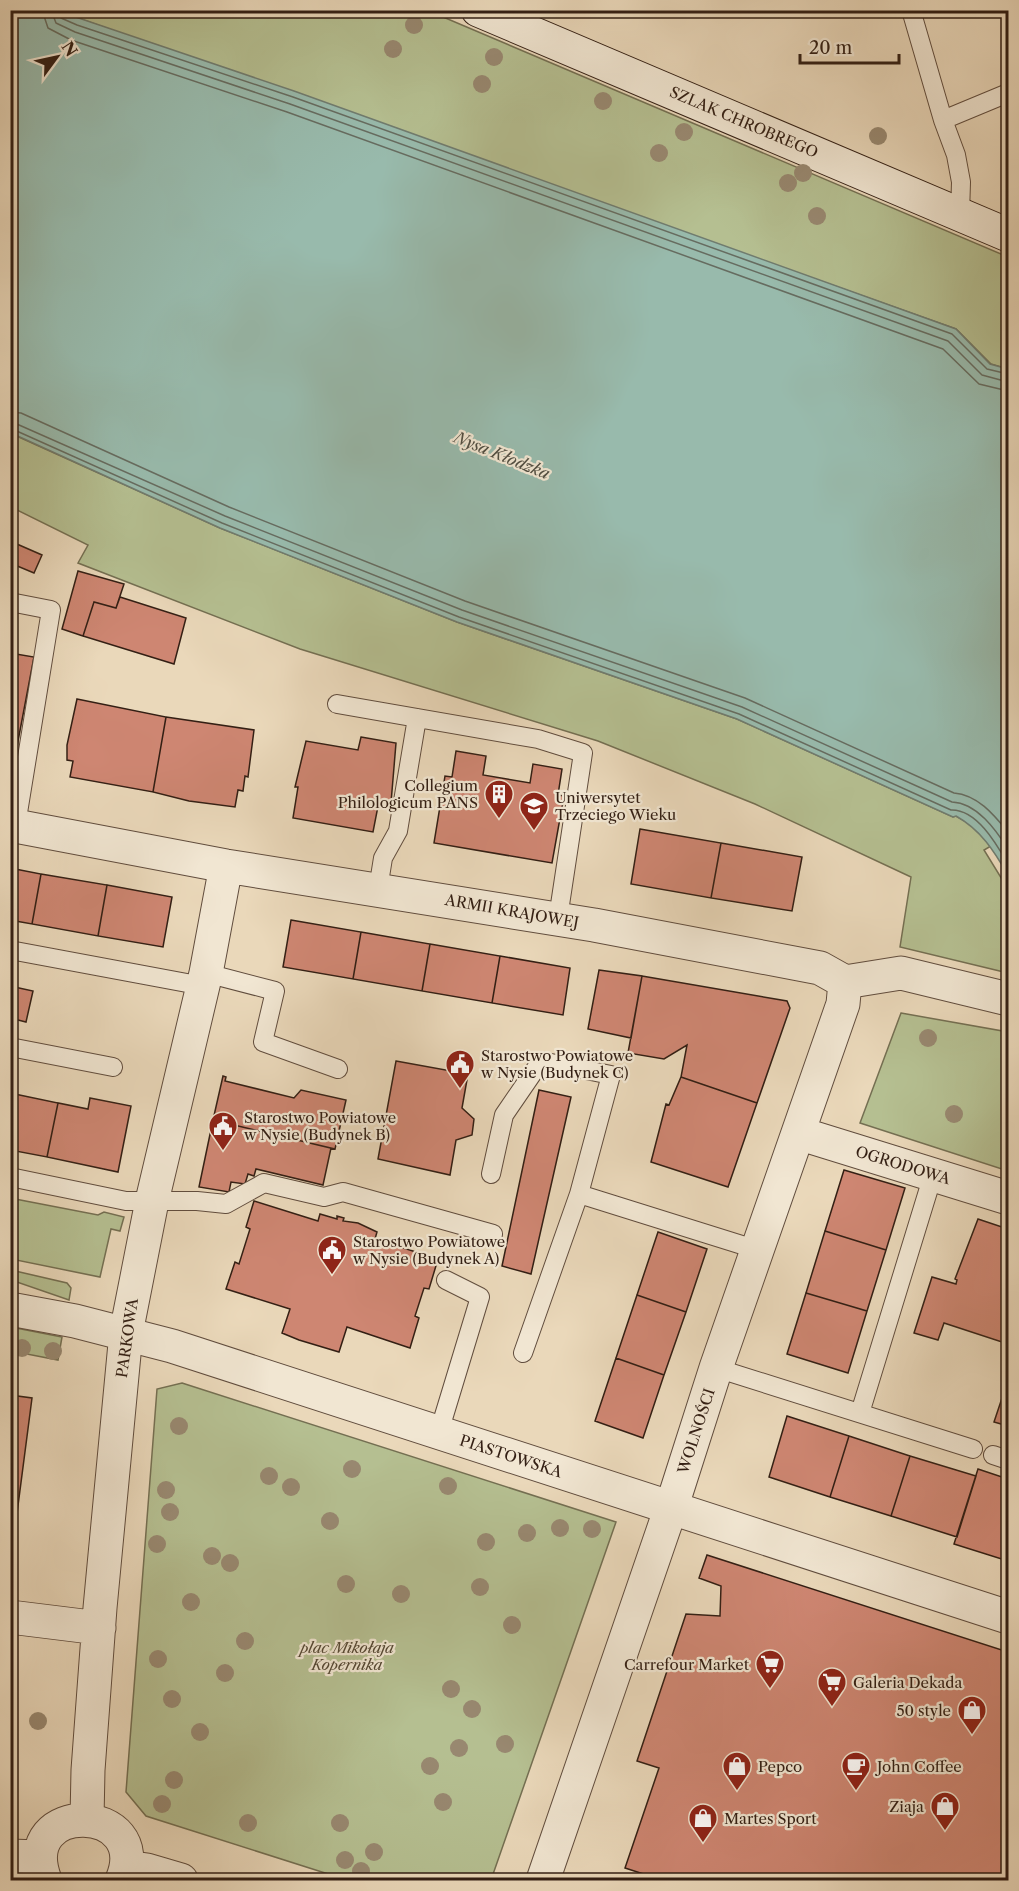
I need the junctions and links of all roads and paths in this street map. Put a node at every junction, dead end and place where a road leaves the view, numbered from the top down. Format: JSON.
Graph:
{"nodes":[{"id":1,"x":478,"y":10,"type":"edge"},
{"id":2,"x":911,"y":10,"type":"edge"},
{"id":3,"x":1008,"y":93,"type":"edge"},
{"id":4,"x":943,"y":120,"type":"junction"},
{"id":5,"x":960,"y":214,"type":"junction"},
{"id":6,"x":1008,"y":235,"type":"edge"},
{"id":7,"x":10,"y":602,"type":"edge"},
{"id":8,"x":337,"y":704,"type":"dead end"},
{"id":9,"x":417,"y":718,"type":"junction"},
{"id":10,"x":13,"y":825,"type":"edge"},
{"id":11,"x":226,"y":866,"type":"junction"},
{"id":12,"x":378,"y":889,"type":"junction"},
{"id":13,"x":558,"y":918,"type":"junction"},
{"id":14,"x":10,"y":950,"type":"edge"},
{"id":15,"x":205,"y":979,"type":"junction"},
{"id":16,"x":845,"y":982,"type":"junction"},
{"id":17,"x":1008,"y":999,"type":"edge"},
{"id":18,"x":10,"y":1047,"type":"edge"},
{"id":19,"x":113,"y":1066,"type":"dead end"},
{"id":20,"x":338,"y":1070,"type":"dead end"},
{"id":21,"x":798,"y":1133,"type":"junction"},
{"id":22,"x":491,"y":1174,"type":"dead end"},
{"id":23,"x":933,"y":1175,"type":"junction"},
{"id":24,"x":10,"y":1177,"type":"edge"},
{"id":25,"x":579,"y":1194,"type":"junction"},
{"id":26,"x":1008,"y":1198,"type":"edge"},
{"id":27,"x":152,"y":1202,"type":"junction"},
{"id":28,"x":493,"y":1234,"type":"dead end"},
{"id":29,"x":758,"y":1250,"type":"junction"},
{"id":30,"x":446,"y":1280,"type":"dead end"},
{"id":31,"x":10,"y":1309,"type":"edge"},
{"id":32,"x":126,"y":1333,"type":"junction"},
{"id":33,"x":523,"y":1353,"type":"dead end"},
{"id":34,"x":716,"y":1368,"type":"junction"},
{"id":35,"x":860,"y":1413,"type":"junction"},
{"id":36,"x":439,"y":1432,"type":"junction"},
{"id":37,"x":974,"y":1449,"type":"dead end"},
{"id":38,"x":670,"y":1508,"type":"junction"},
{"id":39,"x":10,"y":1617,"type":"edge"},
{"id":40,"x":1008,"y":1617,"type":"edge"},
{"id":41,"x":99,"y":1628,"type":"junction"},
{"id":42,"x":87,"y":1819,"type":"junction"},
{"id":43,"x":32,"y":1864,"type":"edge"},
{"id":44,"x":124,"y":1874,"type":"edge"},
{"id":45,"x":181,"y":1881,"type":"edge"},
{"id":46,"x":543,"y":1881,"type":"edge"}],
"edges":[{"from":1,"to":5,"type":"street","name":"SZLAK CHROBREGO"},
{"from":2,"to":4,"type":"lane"},
{"from":3,"to":4,"type":"lane"},
{"from":4,"to":5,"type":"lane"},
{"from":5,"to":6,"type":"street","name":"SZLAK CHROBREGO"},
{"from":7,"to":10,"type":"lane"},
{"from":8,"to":9,"type":"lane"},
{"from":9,"to":12,"type":"lane"},
{"from":9,"to":13,"type":"lane"},
{"from":10,"to":11,"type":"street","name":"ARMII KRAJOWEJ"},
{"from":11,"to":12,"type":"street","name":"ARMII KRAJOWEJ"},
{"from":11,"to":15,"type":"street","name":"PARKOWA"},
{"from":12,"to":13,"type":"street","name":"ARMII KRAJOWEJ"},
{"from":13,"to":16,"type":"street","name":"ARMII KRAJOWEJ"},
{"from":14,"to":15,"type":"lane"},
{"from":15,"to":20,"type":"lane"},
{"from":15,"to":27,"type":"street","name":"PARKOWA"},
{"from":16,"to":17,"type":"street"},
{"from":16,"to":21,"type":"street","name":"WOLNOŚCI"},
{"from":18,"to":19,"type":"lane"},
{"from":21,"to":23,"type":"street","name":"OGRODOWA"},
{"from":21,"to":29,"type":"street","name":"WOLNOŚCI"},
{"from":22,"to":25,"type":"lane"},
{"from":23,"to":26,"type":"street","name":"OGRODOWA"},
{"from":23,"to":35,"type":"lane"},
{"from":24,"to":27,"type":"lane"},
{"from":25,"to":29,"type":"lane"},
{"from":25,"to":33,"type":"lane"},
{"from":27,"to":28,"type":"lane"},
{"from":27,"to":32,"type":"street","name":"PARKOWA"},
{"from":29,"to":34,"type":"street","name":"WOLNOŚCI"},
{"from":30,"to":36,"type":"lane"},
{"from":31,"to":32,"type":"street","name":"PIASTOWSKA"},
{"from":32,"to":36,"type":"street","name":"PIASTOWSKA"},
{"from":32,"to":41,"type":"street","name":"PARKOWA"},
{"from":34,"to":35,"type":"lane"},
{"from":34,"to":38,"type":"street","name":"WOLNOŚCI"},
{"from":35,"to":37,"type":"lane"},
{"from":36,"to":38,"type":"street","name":"PIASTOWSKA"},
{"from":38,"to":40,"type":"street","name":"PIASTOWSKA"},
{"from":38,"to":46,"type":"street","name":"WOLNOŚCI"},
{"from":39,"to":41,"type":"street"},
{"from":41,"to":42,"type":"street","name":"PARKOWA"},
{"from":42,"to":43,"type":"street"},
{"from":42,"to":44,"type":"street"},
{"from":44,"to":45,"type":"street"}]}
